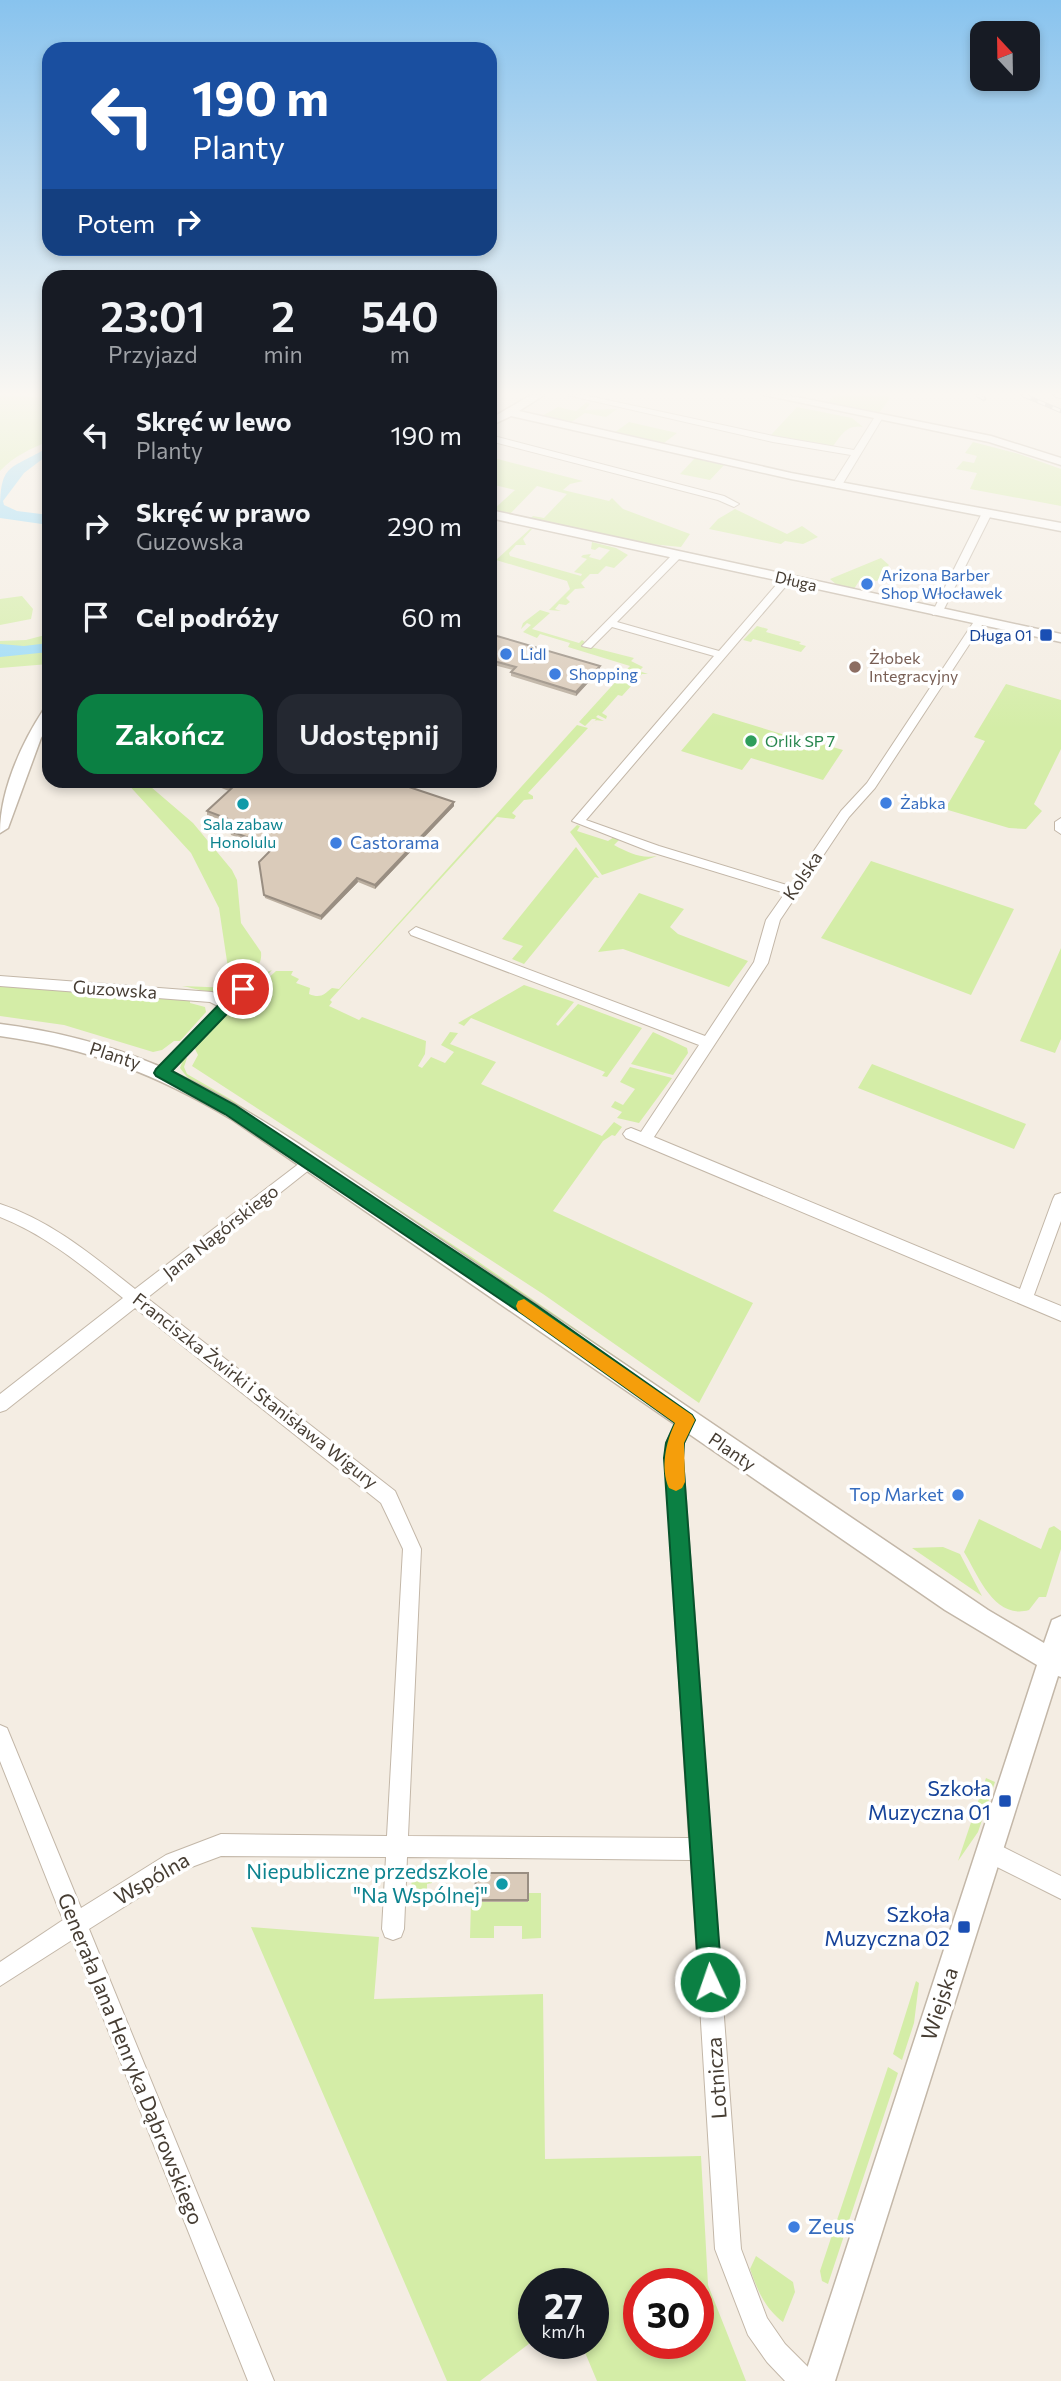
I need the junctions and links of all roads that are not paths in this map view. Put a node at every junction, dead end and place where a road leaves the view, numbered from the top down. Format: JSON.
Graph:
{"nodes":[{"id":1,"x":950,"y":506,"type":"edge"},
{"id":2,"x":987,"y":513,"type":"junction"},
{"id":3,"x":497,"y":516,"type":"edge"},
{"id":4,"x":1061,"y":527,"type":"edge"},
{"id":5,"x":678,"y":555,"type":"junction"},
{"id":6,"x":787,"y":579,"type":"junction"},
{"id":7,"x":937,"y":613,"type":"junction"},
{"id":8,"x":979,"y":622,"type":"junction"},
{"id":9,"x":611,"y":623,"type":"junction"},
{"id":10,"x":1061,"y":638,"type":"edge"},
{"id":11,"x":587,"y":646,"type":"dead end"},
{"id":12,"x":721,"y":655,"type":"junction"},
{"id":13,"x":42,"y":724,"type":"edge"},
{"id":14,"x":1061,"y":822,"type":"edge"},
{"id":15,"x":0,"y":828,"type":"edge"},
{"id":16,"x":1061,"y":831,"type":"edge"},
{"id":17,"x":793,"y":891,"type":"junction"},
{"id":18,"x":416,"y":932,"type":"dead end"},
{"id":19,"x":0,"y":981,"type":"edge"},
{"id":20,"x":243,"y":989,"type":"dead end"},
{"id":21,"x":228,"y":1005,"type":"junction"},
{"id":22,"x":0,"y":1030,"type":"edge"},
{"id":23,"x":708,"y":1043,"type":"junction"},
{"id":24,"x":161,"y":1073,"type":"junction"},
{"id":25,"x":309,"y":1162,"type":"junction"},
{"id":26,"x":1061,"y":1199,"type":"edge"},
{"id":27,"x":0,"y":1210,"type":"edge"},
{"id":28,"x":137,"y":1298,"type":"junction"},
{"id":29,"x":1024,"y":1298,"type":"junction"},
{"id":30,"x":1061,"y":1314,"type":"edge"},
{"id":31,"x":0,"y":1404,"type":"edge"},
{"id":32,"x":686,"y":1420,"type":"junction"},
{"id":33,"x":1061,"y":1628,"type":"edge"},
{"id":34,"x":1056,"y":1662,"type":"edge"},
{"id":35,"x":0,"y":1735,"type":"edge"},
{"id":36,"x":398,"y":1848,"type":"junction"},
{"id":37,"x":702,"y":1849,"type":"junction"},
{"id":38,"x":989,"y":1851,"type":"junction"},
{"id":39,"x":1061,"y":1888,"type":"edge"},
{"id":40,"x":75,"y":1924,"type":"junction"},
{"id":41,"x":393,"y":1929,"type":"dead end"},
{"id":42,"x":0,"y":1975,"type":"edge"},
{"id":43,"x":261,"y":2381,"type":"edge"},
{"id":44,"x":804,"y":2381,"type":"edge"},
{"id":45,"x":819,"y":2381,"type":"edge"}],
"edges":[{"from":1,"to":2,"type":"street"},
{"from":2,"to":4,"type":"street"},
{"from":2,"to":7,"type":"street"},
{"from":3,"to":5,"type":"street","name":"Długa"},
{"from":5,"to":6,"type":"street","name":"Długa"},
{"from":5,"to":9,"type":"street"},
{"from":6,"to":7,"type":"street","name":"Długa"},
{"from":6,"to":12,"type":"street"},
{"from":7,"to":8,"type":"street","name":"Długa"},
{"from":8,"to":10,"type":"street","name":"Długa"},
{"from":8,"to":17,"type":"street","name":"Kolska"},
{"from":9,"to":11,"type":"street"},
{"from":9,"to":12,"type":"street"},
{"from":12,"to":17,"type":"street"},
{"from":13,"to":15,"type":"street"},
{"from":14,"to":16,"type":"street"},
{"from":17,"to":23,"type":"street","name":"Kolska"},
{"from":18,"to":23,"type":"street"},
{"from":19,"to":21,"type":"street","name":"Guzowska"},
{"from":20,"to":21,"type":"street"},
{"from":21,"to":24,"type":"street"},
{"from":22,"to":24,"type":"street","name":"Planty"},
{"from":23,"to":29,"type":"street","name":"Kolska"},
{"from":24,"to":25,"type":"street","name":"Planty"},
{"from":25,"to":28,"type":"street","name":"Jana Nagórskiego"},
{"from":25,"to":32,"type":"street","name":"Planty"},
{"from":26,"to":29,"type":"street"},
{"from":27,"to":28,"type":"street","name":"Franciszka Żwirki i Stanisława Wigury"},
{"from":28,"to":31,"type":"street","name":"Jana Nagórskiego"},
{"from":28,"to":36,"type":"street","name":"Franciszka Żwirki i Stanisława Wigury"},
{"from":29,"to":30,"type":"street"},
{"from":32,"to":34,"type":"street","name":"Planty"},
{"from":32,"to":37,"type":"street","name":"Lotnicza"},
{"from":33,"to":34,"type":"street","name":"Wiejska"},
{"from":34,"to":38,"type":"street","name":"Wiejska"},
{"from":35,"to":40,"type":"street","name":"Generała Jana Henryka Dąbrowskiego"},
{"from":36,"to":37,"type":"street","name":"Wspólna"},
{"from":36,"to":40,"type":"street","name":"Wspólna"},
{"from":36,"to":41,"type":"street","name":"Franciszka Żwirki i Stanisława Wigury"},
{"from":37,"to":44,"type":"street","name":"Lotnicza"},
{"from":38,"to":39,"type":"street"},
{"from":38,"to":45,"type":"street","name":"Wiejska"},
{"from":40,"to":42,"type":"street","name":"Wspólna"},
{"from":40,"to":43,"type":"street","name":"Generała Jana Henryka Dąbrowskiego"}]}
